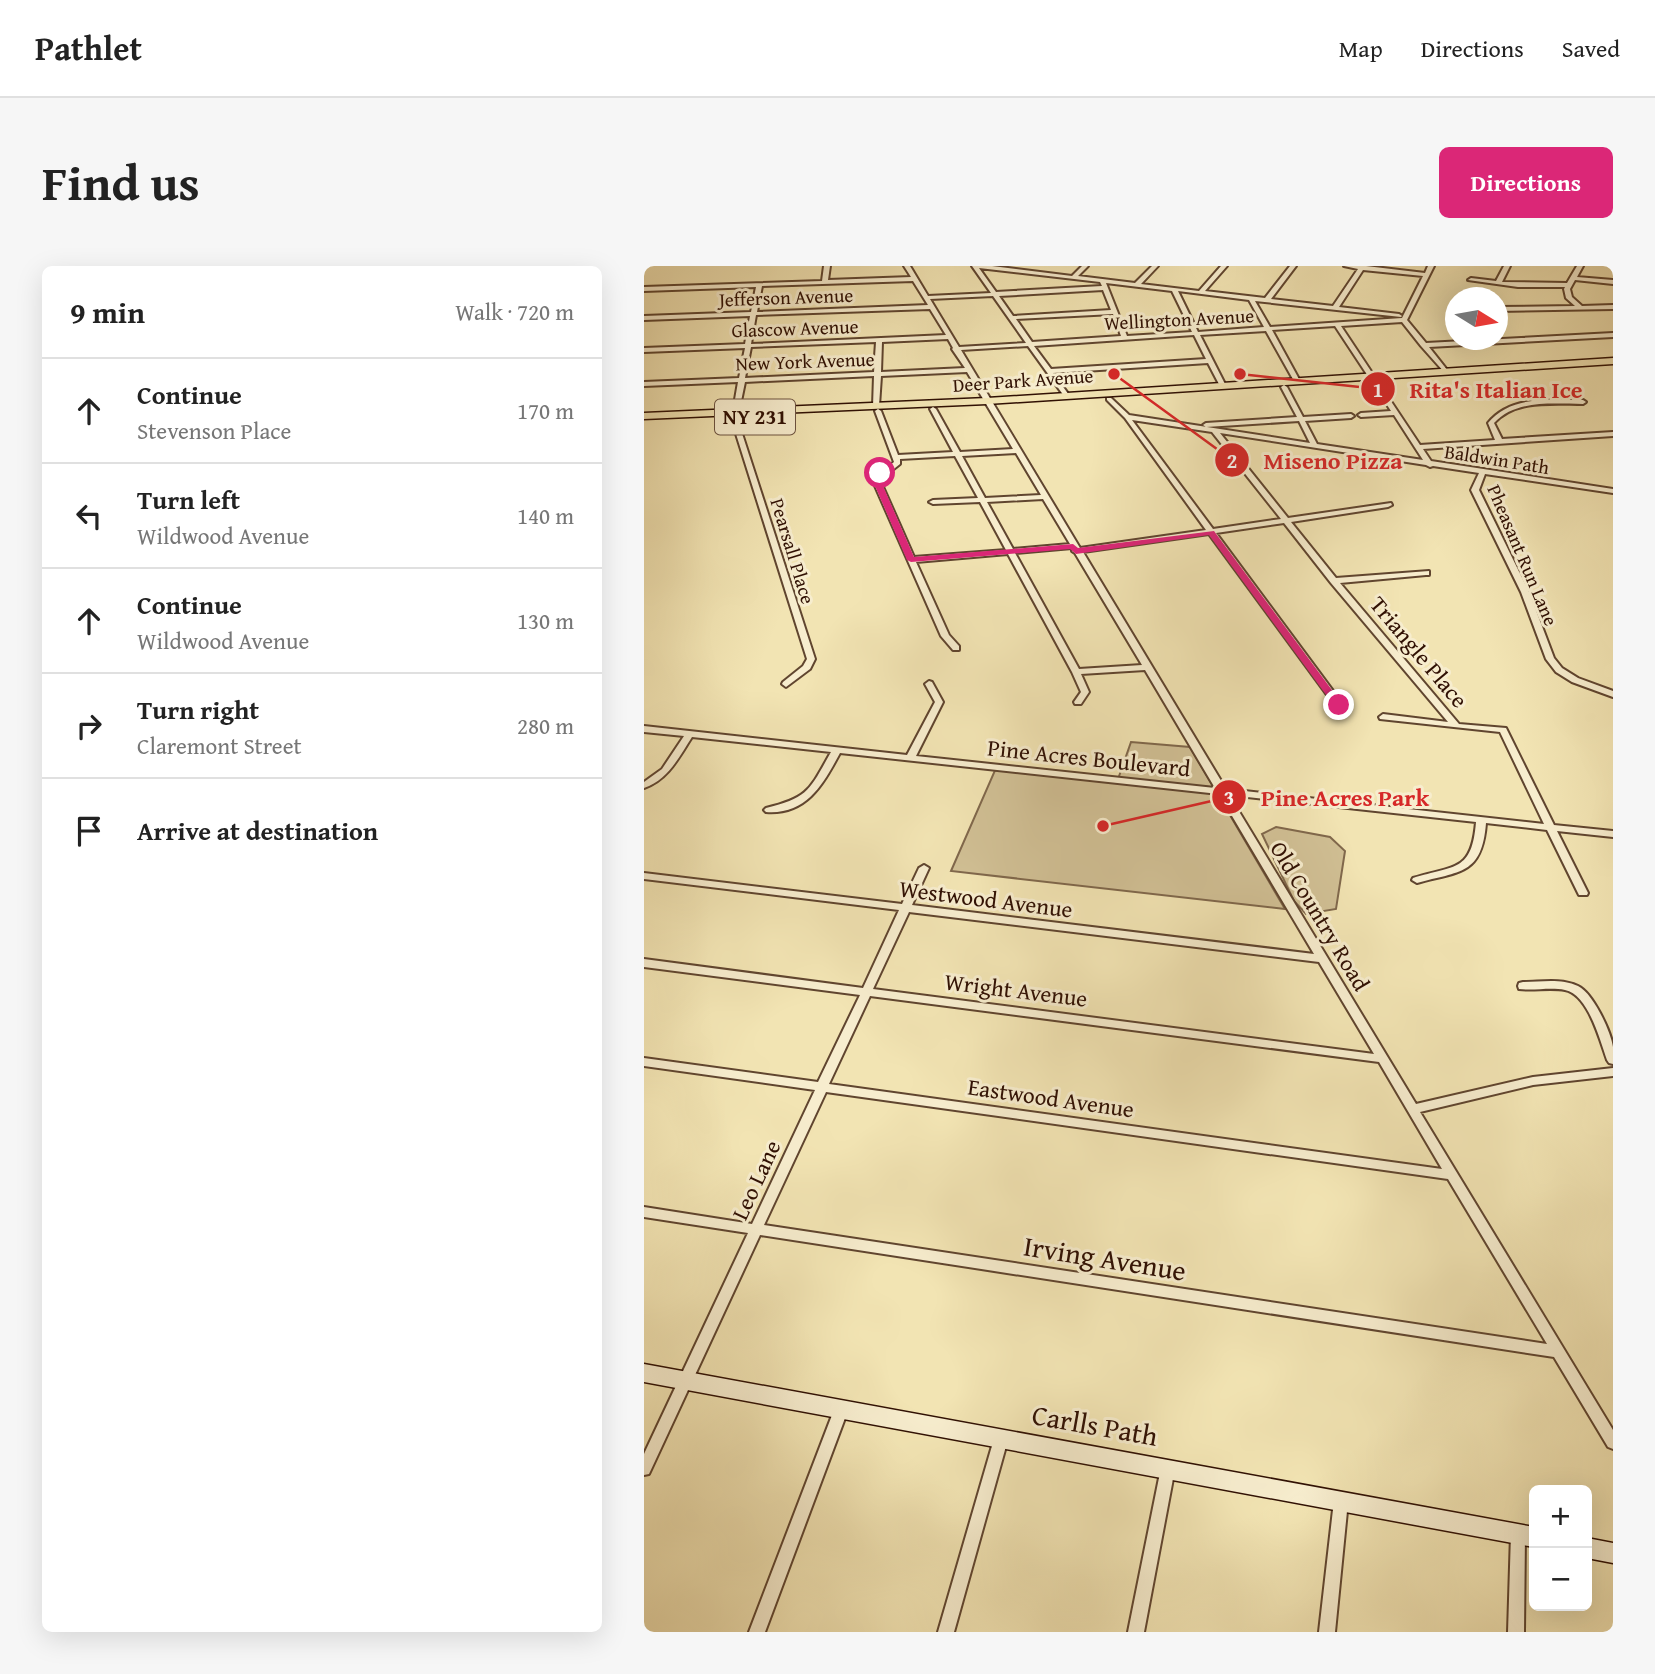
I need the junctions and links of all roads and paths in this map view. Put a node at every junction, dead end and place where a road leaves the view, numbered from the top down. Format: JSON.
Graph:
{"nodes":[{"id":1,"x":827,"y":266,"type":"edge"},
{"id":2,"x":906,"y":266,"type":"edge"},
{"id":3,"x":976,"y":266,"type":"edge"},
{"id":4,"x":1085,"y":266,"type":"edge"},
{"id":5,"x":1154,"y":266,"type":"edge"},
{"id":6,"x":1224,"y":266,"type":"edge"},
{"id":7,"x":1293,"y":266,"type":"edge"},
{"id":8,"x":1347,"y":266,"type":"edge"},
{"id":9,"x":1431,"y":266,"type":"edge"},
{"id":10,"x":1507,"y":266,"type":"edge"},
{"id":11,"x":1580,"y":266,"type":"edge"},
{"id":12,"x":1363,"y":267,"type":"edge"},
{"id":13,"x":1013,"y":268,"type":"edge"},
{"id":14,"x":1425,"y":275,"type":"junction"},
{"id":15,"x":913,"y":278,"type":"junction"},
{"id":16,"x":1073,"y":278,"type":"junction"},
{"id":17,"x":1572,"y":278,"type":"junction"},
{"id":18,"x":1471,"y":280,"type":"dead end"},
{"id":19,"x":825,"y":282,"type":"junction"},
{"id":20,"x":1613,"y":282,"type":"edge"},
{"id":21,"x":1498,"y":283,"type":"junction"},
{"id":22,"x":1103,"y":284,"type":"junction"},
{"id":23,"x":759,"y":285,"type":"junction"},
{"id":24,"x":1136,"y":285,"type":"junction"},
{"id":25,"x":1568,"y":285,"type":"junction"},
{"id":26,"x":644,"y":289,"type":"edge"},
{"id":27,"x":1174,"y":289,"type":"junction"},
{"id":28,"x":1200,"y":293,"type":"junction"},
{"id":29,"x":995,"y":294,"type":"junction"},
{"id":30,"x":925,"y":298,"type":"junction"},
{"id":31,"x":1251,"y":298,"type":"junction"},
{"id":32,"x":1267,"y":300,"type":"junction"},
{"id":33,"x":930,"y":307,"type":"junction"},
{"id":34,"x":1613,"y":307,"type":"edge"},
{"id":35,"x":1335,"y":308,"type":"junction"},
{"id":36,"x":1581,"y":308,"type":"junction"},
{"id":37,"x":1508,"y":309,"type":"edge"},
{"id":38,"x":1114,"y":312,"type":"junction"},
{"id":39,"x":755,"y":314,"type":"junction"},
{"id":40,"x":644,"y":318,"type":"edge"},
{"id":41,"x":1011,"y":318,"type":"junction"},
{"id":42,"x":1405,"y":319,"type":"junction"},
{"id":43,"x":1337,"y":325,"type":"junction"},
{"id":44,"x":1267,"y":330,"type":"junction"},
{"id":45,"x":1196,"y":334,"type":"junction"},
{"id":46,"x":1612,"y":336,"type":"edge"},
{"id":47,"x":947,"y":337,"type":"junction"},
{"id":48,"x":1125,"y":338,"type":"junction"},
{"id":49,"x":879,"y":340,"type":"junction"},
{"id":50,"x":1029,"y":344,"type":"junction"},
{"id":51,"x":748,"y":345,"type":"junction"},
{"id":52,"x":1423,"y":345,"type":"junction"},
{"id":53,"x":955,"y":349,"type":"junction"},
{"id":54,"x":644,"y":350,"type":"edge"},
{"id":55,"x":1210,"y":361,"type":"junction"},
{"id":56,"x":1613,"y":361,"type":"edge"},
{"id":57,"x":1613,"y":367,"type":"edge"},
{"id":58,"x":967,"y":370,"type":"junction"},
{"id":59,"x":1048,"y":371,"type":"junction"},
{"id":60,"x":1445,"y":371,"type":"junction"},
{"id":61,"x":879,"y":374,"type":"junction"},
{"id":62,"x":1373,"y":379,"type":"junction"},
{"id":63,"x":743,"y":380,"type":"junction"},
{"id":64,"x":1297,"y":381,"type":"junction"},
{"id":65,"x":644,"y":384,"type":"edge"},
{"id":66,"x":1223,"y":386,"type":"junction"},
{"id":67,"x":1284,"y":387,"type":"junction"},
{"id":68,"x":1066,"y":395,"type":"junction"},
{"id":69,"x":1109,"y":399,"type":"junction"},
{"id":70,"x":1583,"y":402,"type":"dead end"},
{"id":71,"x":988,"y":404,"type":"junction"},
{"id":72,"x":877,"y":409,"type":"junction"},
{"id":73,"x":933,"y":409,"type":"junction"},
{"id":74,"x":1396,"y":413,"type":"junction"},
{"id":75,"x":644,"y":415,"type":"edge"},
{"id":76,"x":735,"y":415,"type":"junction"},
{"id":77,"x":1362,"y":415,"type":"dead end"},
{"id":78,"x":1351,"y":416,"type":"dead end"},
{"id":79,"x":1127,"y":417,"type":"junction"},
{"id":80,"x":1302,"y":419,"type":"junction"},
{"id":81,"x":644,"y":422,"type":"edge"},
{"id":82,"x":1185,"y":426,"type":"junction"},
{"id":83,"x":1215,"y":431,"type":"junction"},
{"id":84,"x":1613,"y":434,"type":"edge"},
{"id":85,"x":1499,"y":441,"type":"junction"},
{"id":86,"x":1315,"y":446,"type":"junction"},
{"id":87,"x":1420,"y":447,"type":"junction"},
{"id":88,"x":1018,"y":451,"type":"junction"},
{"id":89,"x":957,"y":453,"type":"junction"},
{"id":90,"x":898,"y":457,"type":"junction"},
{"id":91,"x":1430,"y":465,"type":"junction"},
{"id":92,"x":1482,"y":474,"type":"junction"},
{"id":93,"x":1613,"y":491,"type":"edge"},
{"id":94,"x":1045,"y":497,"type":"junction"},
{"id":95,"x":982,"y":499,"type":"junction"},
{"id":96,"x":933,"y":502,"type":"dead end"},
{"id":97,"x":1388,"y":505,"type":"dead end"},
{"id":98,"x":1287,"y":521,"type":"junction"},
{"id":99,"x":1211,"y":533,"type":"junction"},
{"id":100,"x":1074,"y":549,"type":"junction"},
{"id":101,"x":1010,"y":550,"type":"junction"},
{"id":102,"x":911,"y":560,"type":"junction"},
{"id":103,"x":1426,"y":573,"type":"dead end"},
{"id":104,"x":1334,"y":581,"type":"junction"},
{"id":105,"x":956,"y":648,"type":"dead end"},
{"id":106,"x":1147,"y":667,"type":"junction"},
{"id":107,"x":1076,"y":672,"type":"junction"},
{"id":108,"x":786,"y":684,"type":"dead end"},
{"id":109,"x":929,"y":684,"type":"dead end"},
{"id":110,"x":1613,"y":694,"type":"edge"},
{"id":111,"x":1078,"y":702,"type":"dead end"},
{"id":112,"x":1339,"y":705,"type":"dead end"},
{"id":113,"x":1383,"y":718,"type":"dead end"},
{"id":114,"x":1456,"y":726,"type":"junction"},
{"id":115,"x":644,"y":729,"type":"edge"},
{"id":116,"x":690,"y":734,"type":"junction"},
{"id":117,"x":837,"y":750,"type":"junction"},
{"id":118,"x":910,"y":758,"type":"junction"},
{"id":119,"x":644,"y":785,"type":"edge"},
{"id":120,"x":1220,"y":791,"type":"junction"},
{"id":121,"x":769,"y":810,"type":"dead end"},
{"id":122,"x":1481,"y":820,"type":"junction"},
{"id":123,"x":1554,"y":828,"type":"junction"},
{"id":124,"x":1613,"y":834,"type":"edge"},
{"id":125,"x":924,"y":868,"type":"dead end"},
{"id":126,"x":644,"y":876,"type":"edge"},
{"id":127,"x":1417,"y":880,"type":"dead end"},
{"id":128,"x":1583,"y":893,"type":"dead end"},
{"id":129,"x":905,"y":908,"type":"junction"},
{"id":130,"x":1323,"y":959,"type":"junction"},
{"id":131,"x":644,"y":962,"type":"edge"},
{"id":132,"x":1523,"y":986,"type":"dead end"},
{"id":133,"x":866,"y":992,"type":"junction"},
{"id":134,"x":1383,"y":1059,"type":"junction"},
{"id":135,"x":1613,"y":1060,"type":"edge"},
{"id":136,"x":644,"y":1062,"type":"edge"},
{"id":137,"x":1613,"y":1072,"type":"edge"},
{"id":138,"x":822,"y":1087,"type":"junction"},
{"id":139,"x":1413,"y":1109,"type":"junction"},
{"id":140,"x":1453,"y":1175,"type":"junction"},
{"id":141,"x":644,"y":1212,"type":"edge"},
{"id":142,"x":756,"y":1229,"type":"junction"},
{"id":143,"x":1559,"y":1352,"type":"junction"},
{"id":144,"x":644,"y":1373,"type":"edge"},
{"id":145,"x":686,"y":1380,"type":"junction"},
{"id":146,"x":841,"y":1410,"type":"junction"},
{"id":147,"x":1001,"y":1439,"type":"junction"},
{"id":148,"x":1613,"y":1443,"type":"edge"},
{"id":149,"x":1167,"y":1468,"type":"junction"},
{"id":150,"x":644,"y":1469,"type":"edge"},
{"id":151,"x":1341,"y":1501,"type":"junction"},
{"id":152,"x":1526,"y":1536,"type":"edge"},
{"id":153,"x":1592,"y":1549,"type":"edge"},
{"id":154,"x":1613,"y":1553,"type":"edge"},
{"id":155,"x":757,"y":1632,"type":"edge"},
{"id":156,"x":946,"y":1632,"type":"edge"},
{"id":157,"x":1136,"y":1632,"type":"edge"},
{"id":158,"x":1327,"y":1632,"type":"edge"},
{"id":159,"x":1516,"y":1632,"type":"edge"}],
"edges":[{"from":1,"to":19,"type":"street"},
{"from":2,"to":15,"type":"street","name":"Old Country Road"},
{"from":3,"to":13,"type":"street"},
{"from":3,"to":29,"type":"street"},
{"from":4,"to":16,"type":"street"},
{"from":5,"to":24,"type":"street"},
{"from":6,"to":28,"type":"street"},
{"from":7,"to":32,"type":"street"},
{"from":8,"to":12,"type":"street"},
{"from":9,"to":14,"type":"street"},
{"from":10,"to":21,"type":"street"},
{"from":11,"to":17,"type":"street"},
{"from":12,"to":14,"type":"street"},
{"from":12,"to":35,"type":"street"},
{"from":13,"to":16,"type":"street"},
{"from":14,"to":42,"type":"street"},
{"from":15,"to":19,"type":"street"},
{"from":15,"to":30,"type":"street","name":"Old Country Road"},
{"from":16,"to":22,"type":"street"},
{"from":17,"to":20,"type":"street"},
{"from":17,"to":25,"type":"street"},
{"from":18,"to":21,"type":"street"},
{"from":19,"to":23,"type":"street"},
{"from":21,"to":25,"type":"street"},
{"from":22,"to":24,"type":"street"},
{"from":22,"to":29,"type":"street"},
{"from":22,"to":38,"type":"street"},
{"from":23,"to":26,"type":"street"},
{"from":23,"to":39,"type":"street"},
{"from":24,"to":27,"type":"street"},
{"from":25,"to":36,"type":"street"},
{"from":27,"to":28,"type":"street"},
{"from":27,"to":45,"type":"street"},
{"from":28,"to":31,"type":"street"},
{"from":29,"to":30,"type":"street"},
{"from":29,"to":41,"type":"street"},
{"from":30,"to":33,"type":"street","name":"Old Country Road"},
{"from":31,"to":32,"type":"street"},
{"from":31,"to":44,"type":"street"},
{"from":32,"to":35,"type":"street"},
{"from":33,"to":39,"type":"street","name":"Jefferson Avenue"},
{"from":33,"to":47,"type":"street","name":"Old Country Road"},
{"from":34,"to":36,"type":"street"},
{"from":35,"to":42,"type":"street"},
{"from":36,"to":37,"type":"street"},
{"from":38,"to":41,"type":"street"},
{"from":38,"to":48,"type":"street"},
{"from":39,"to":40,"type":"street","name":"Jefferson Avenue"},
{"from":39,"to":51,"type":"street"},
{"from":41,"to":50,"type":"street"},
{"from":42,"to":43,"type":"street","name":"Wellington Avenue"},
{"from":42,"to":52,"type":"street"},
{"from":43,"to":44,"type":"street","name":"Wellington Avenue"},
{"from":43,"to":62,"type":"street"},
{"from":44,"to":45,"type":"street","name":"Wellington Avenue"},
{"from":44,"to":64,"type":"street"},
{"from":45,"to":48,"type":"street","name":"Wellington Avenue"},
{"from":45,"to":55,"type":"street"},
{"from":46,"to":52,"type":"street"},
{"from":47,"to":49,"type":"street","name":"Glascow Avenue"},
{"from":47,"to":53,"type":"street","name":"Old Country Road"},
{"from":48,"to":50,"type":"street","name":"Wellington Avenue"},
{"from":49,"to":51,"type":"street","name":"Glascow Avenue"},
{"from":49,"to":61,"type":"street"},
{"from":50,"to":53,"type":"street","name":"Wellington Avenue"},
{"from":50,"to":59,"type":"street"},
{"from":51,"to":54,"type":"street","name":"Glascow Avenue"},
{"from":51,"to":63,"type":"street"},
{"from":52,"to":60,"type":"street"},
{"from":53,"to":58,"type":"street","name":"Old Country Road"},
{"from":55,"to":59,"type":"street"},
{"from":55,"to":66,"type":"street"},
{"from":56,"to":60,"type":"main road","name":"Deer Park Avenue","number":"NY 231"},
{"from":57,"to":62,"type":"main road","name":"Deer Park Avenue","number":"NY 231"},
{"from":58,"to":61,"type":"street","name":"New York Avenue"},
{"from":58,"to":71,"type":"street","name":"Old Country Road"},
{"from":59,"to":68,"type":"street"},
{"from":60,"to":62,"type":"main road","name":"Deer Park Avenue","number":"NY 231"},
{"from":61,"to":63,"type":"street","name":"New York Avenue"},
{"from":61,"to":72,"type":"street"},
{"from":62,"to":64,"type":"main road","name":"Deer Park Avenue","number":"NY 231"},
{"from":62,"to":67,"type":"main road","name":"Deer Park Avenue","number":"NY 231"},
{"from":62,"to":74,"type":"street"},
{"from":63,"to":65,"type":"street","name":"New York Avenue"},
{"from":63,"to":76,"type":"street"},
{"from":64,"to":66,"type":"main road","name":"Deer Park Avenue","number":"NY 231"},
{"from":66,"to":68,"type":"main road","name":"Deer Park Avenue","number":"NY 231"},
{"from":67,"to":69,"type":"main road","name":"Deer Park Avenue","number":"NY 231"},
{"from":67,"to":80,"type":"street"},
{"from":68,"to":71,"type":"main road","name":"Deer Park Avenue","number":"NY 231"},
{"from":69,"to":71,"type":"main road","name":"Deer Park Avenue","number":"NY 231"},
{"from":69,"to":79,"type":"street"},
{"from":70,"to":85,"type":"street"},
{"from":71,"to":72,"type":"main road","name":"Deer Park Avenue","number":"NY 231"},
{"from":71,"to":73,"type":"main road","name":"Deer Park Avenue","number":"NY 231"},
{"from":71,"to":88,"type":"street","name":"Old Country Road"},
{"from":72,"to":73,"type":"main road","name":"Deer Park Avenue","number":"NY 231"},
{"from":72,"to":76,"type":"main road","name":"Deer Park Avenue","number":"NY 231"},
{"from":72,"to":90,"type":"street"},
{"from":73,"to":89,"type":"street"},
{"from":74,"to":77,"type":"street"},
{"from":74,"to":87,"type":"street"},
{"from":75,"to":76,"type":"main road","name":"Deer Park Avenue","number":"NY 231"},
{"from":76,"to":81,"type":"main road","name":"Deer Park Avenue","number":"NY 231"},
{"from":76,"to":108,"type":"street","name":"Pearsall Place"},
{"from":78,"to":80,"type":"street"},
{"from":79,"to":82,"type":"street","name":"Baldwin Path"},
{"from":79,"to":99,"type":"street"},
{"from":80,"to":82,"type":"street"},
{"from":80,"to":86,"type":"street"},
{"from":82,"to":83,"type":"street","name":"Baldwin Path"},
{"from":83,"to":86,"type":"street","name":"Baldwin Path"},
{"from":83,"to":98,"type":"street","name":"Triangle Place"},
{"from":84,"to":85,"type":"street"},
{"from":85,"to":87,"type":"street"},
{"from":86,"to":91,"type":"street","name":"Baldwin Path"},
{"from":87,"to":91,"type":"street"},
{"from":88,"to":89,"type":"street"},
{"from":88,"to":94,"type":"street","name":"Old Country Road"},
{"from":89,"to":90,"type":"street"},
{"from":89,"to":95,"type":"street"},
{"from":90,"to":102,"type":"street"},
{"from":91,"to":92,"type":"street","name":"Baldwin Path"},
{"from":92,"to":93,"type":"street","name":"Baldwin Path"},
{"from":92,"to":110,"type":"street","name":"Pheasant Run Lane"},
{"from":94,"to":95,"type":"street"},
{"from":94,"to":100,"type":"street","name":"Old Country Road"},
{"from":95,"to":96,"type":"street"},
{"from":95,"to":101,"type":"street"},
{"from":97,"to":98,"type":"street"},
{"from":98,"to":99,"type":"street"},
{"from":98,"to":104,"type":"street","name":"Triangle Place"},
{"from":99,"to":100,"type":"street"},
{"from":99,"to":112,"type":"street"},
{"from":100,"to":101,"type":"street"},
{"from":100,"to":106,"type":"street","name":"Old Country Road"},
{"from":101,"to":102,"type":"street"},
{"from":101,"to":107,"type":"street"},
{"from":102,"to":105,"type":"street"},
{"from":103,"to":104,"type":"street","name":"Triangle Place"},
{"from":104,"to":114,"type":"street","name":"Triangle Place"},
{"from":106,"to":107,"type":"street"},
{"from":106,"to":120,"type":"street","name":"Old Country Road"},
{"from":107,"to":111,"type":"street"},
{"from":109,"to":118,"type":"street"},
{"from":113,"to":114,"type":"street","name":"Triangle Place"},
{"from":114,"to":123,"type":"street"},
{"from":115,"to":116,"type":"street","name":"Pine Acres Boulevard"},
{"from":116,"to":117,"type":"street","name":"Pine Acres Boulevard"},
{"from":116,"to":119,"type":"street"},
{"from":117,"to":118,"type":"street","name":"Pine Acres Boulevard"},
{"from":117,"to":121,"type":"street"},
{"from":118,"to":120,"type":"street","name":"Pine Acres Boulevard"},
{"from":120,"to":122,"type":"street","name":"Pine Acres Boulevard"},
{"from":120,"to":130,"type":"street","name":"Old Country Road"},
{"from":122,"to":123,"type":"street","name":"Pine Acres Boulevard"},
{"from":122,"to":127,"type":"street"},
{"from":123,"to":124,"type":"street","name":"Pine Acres Boulevard"},
{"from":123,"to":128,"type":"street"},
{"from":125,"to":129,"type":"street","name":"Leo Lane"},
{"from":126,"to":129,"type":"street","name":"Westwood Avenue"},
{"from":129,"to":130,"type":"street","name":"Westwood Avenue"},
{"from":129,"to":133,"type":"street","name":"Leo Lane"},
{"from":130,"to":134,"type":"street","name":"Old Country Road"},
{"from":131,"to":133,"type":"street","name":"Wright Avenue"},
{"from":132,"to":135,"type":"street"},
{"from":133,"to":134,"type":"street","name":"Wright Avenue"},
{"from":133,"to":138,"type":"street","name":"Leo Lane"},
{"from":134,"to":139,"type":"street","name":"Old Country Road"},
{"from":136,"to":138,"type":"street","name":"Eastwood Avenue"},
{"from":137,"to":139,"type":"street"},
{"from":138,"to":140,"type":"street","name":"Eastwood Avenue"},
{"from":138,"to":142,"type":"street","name":"Leo Lane"},
{"from":139,"to":140,"type":"street","name":"Old Country Road"},
{"from":140,"to":143,"type":"street","name":"Old Country Road"},
{"from":141,"to":142,"type":"street","name":"Irving Avenue"},
{"from":142,"to":143,"type":"street","name":"Irving Avenue"},
{"from":142,"to":145,"type":"street","name":"Leo Lane"},
{"from":143,"to":148,"type":"street","name":"Old Country Road"},
{"from":144,"to":145,"type":"street","name":"Carlls Path"},
{"from":145,"to":146,"type":"street","name":"Carlls Path"},
{"from":145,"to":150,"type":"street","name":"Leo Lane"},
{"from":146,"to":147,"type":"street","name":"Carlls Path"},
{"from":146,"to":155,"type":"street"},
{"from":147,"to":149,"type":"street","name":"Carlls Path"},
{"from":147,"to":156,"type":"street"},
{"from":149,"to":151,"type":"street","name":"Carlls Path"},
{"from":149,"to":157,"type":"street"},
{"from":151,"to":152,"type":"street","name":"Carlls Path"},
{"from":151,"to":158,"type":"street"},
{"from":152,"to":159,"type":"street"},
{"from":153,"to":154,"type":"street"}]}
